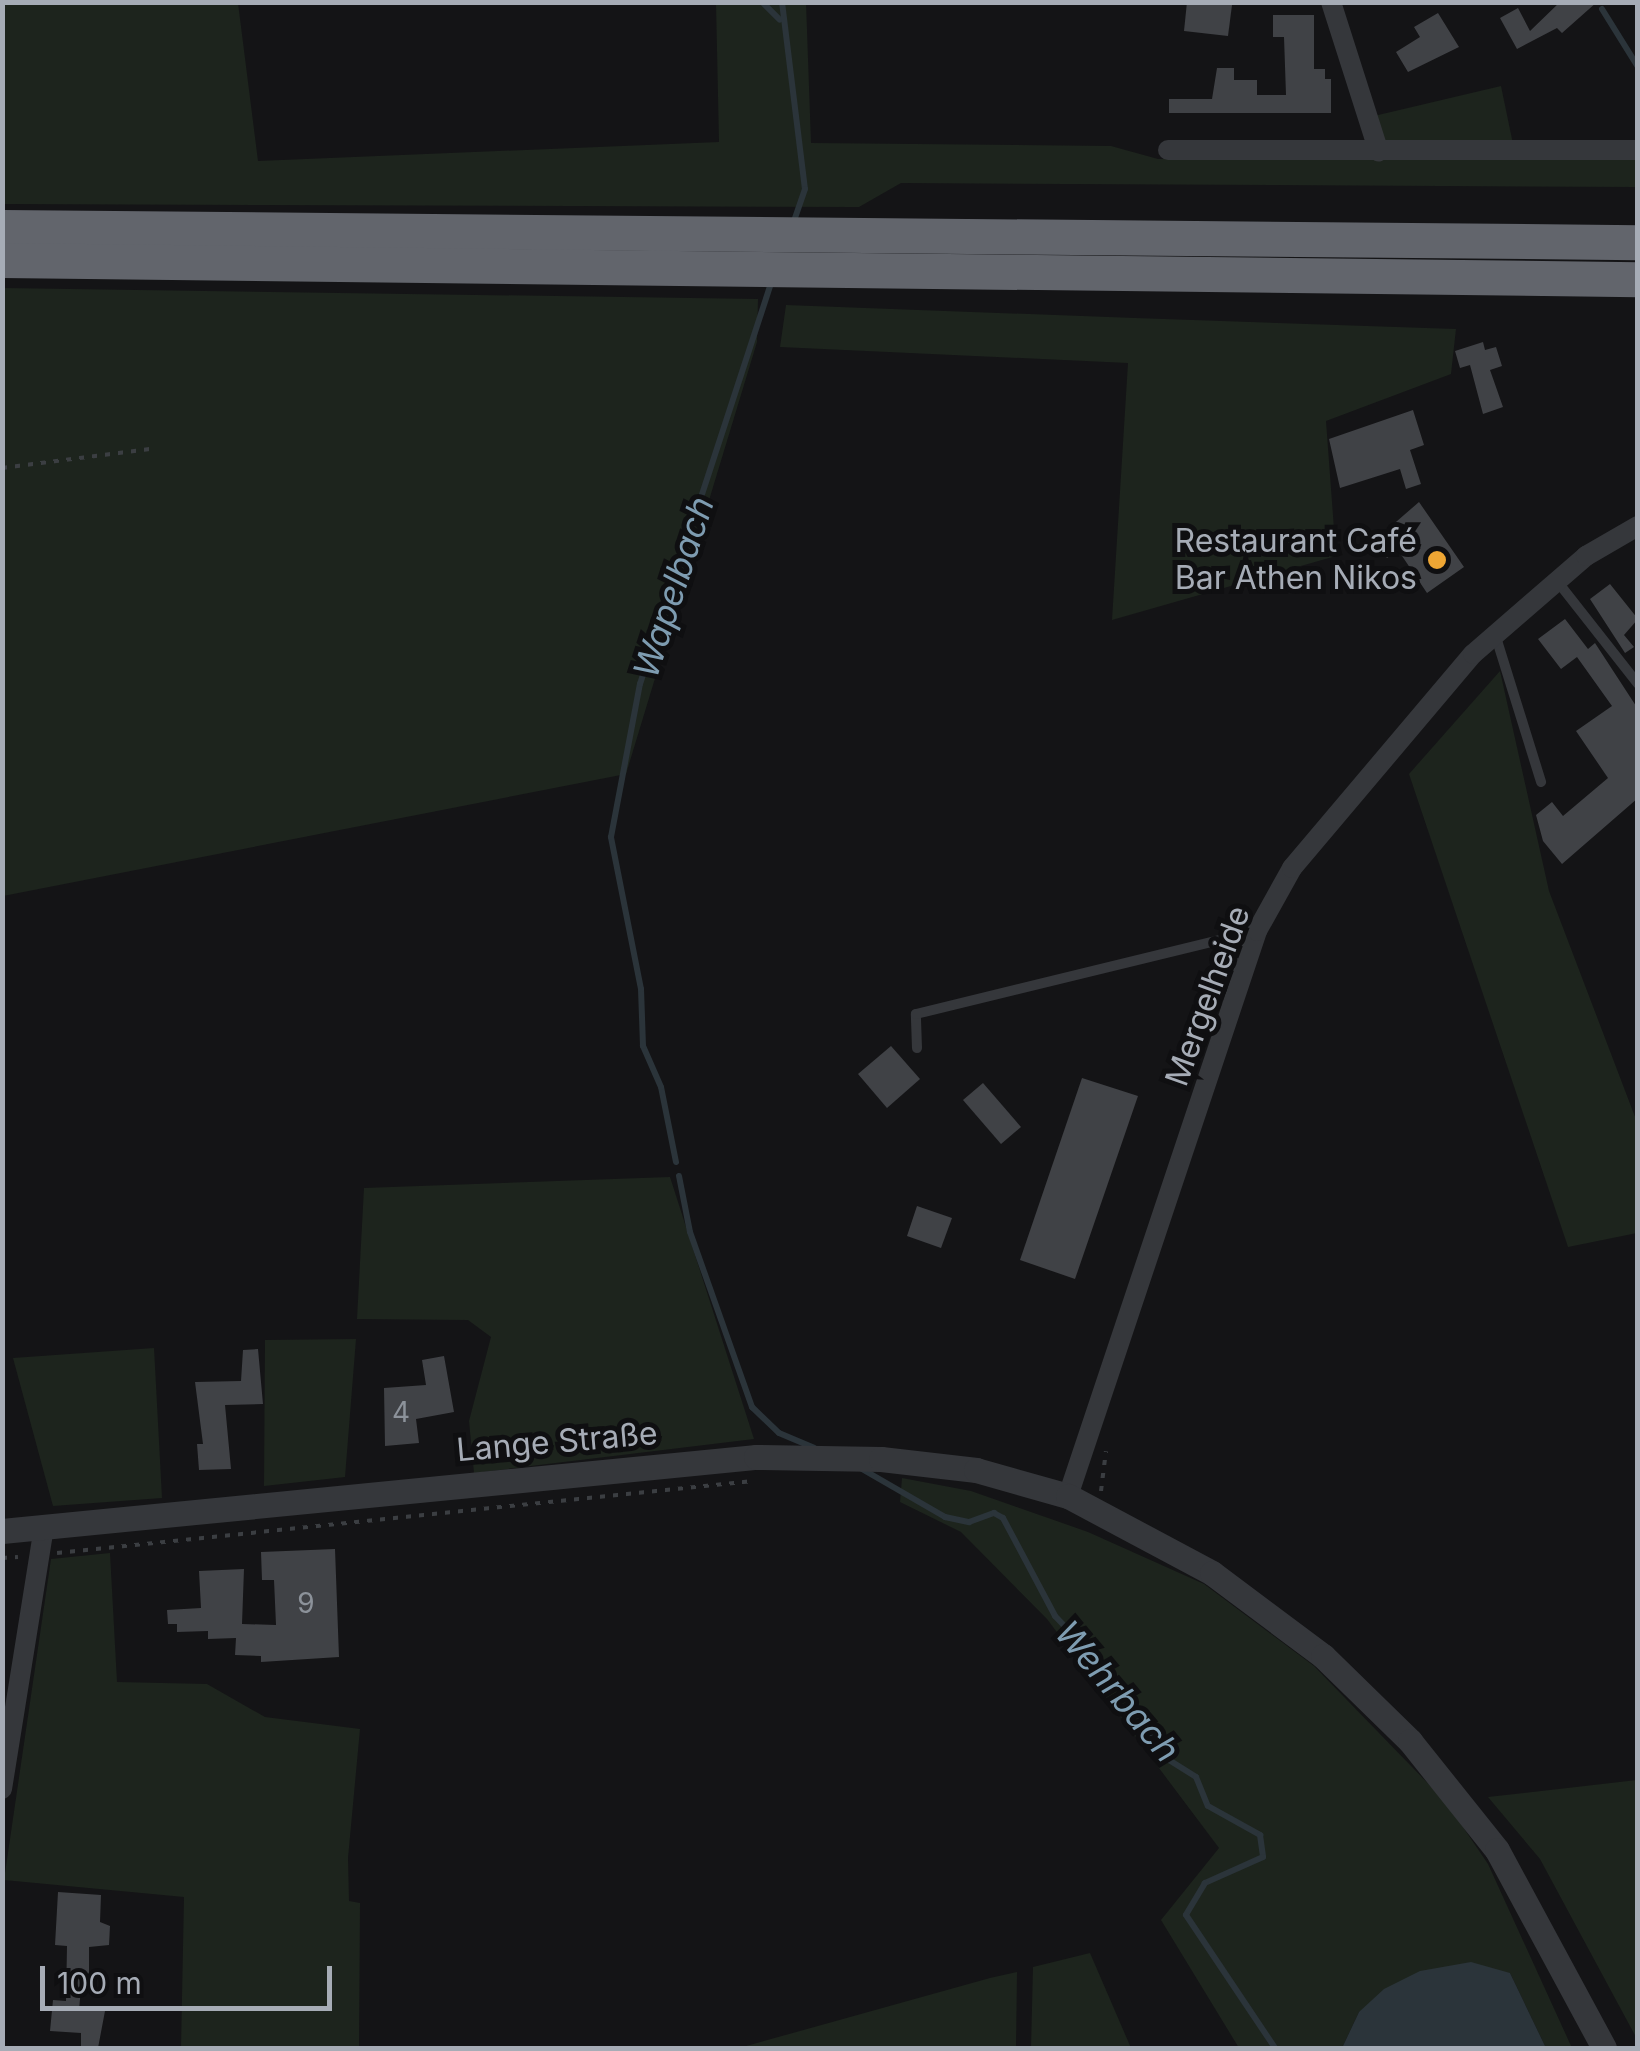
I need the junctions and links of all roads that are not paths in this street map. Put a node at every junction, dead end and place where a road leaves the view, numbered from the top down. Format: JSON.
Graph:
{"nodes":[{"id":1,"x":1330,"y":2,"type":"edge"},
{"id":2,"x":1168,"y":150,"type":"dead end"},
{"id":3,"x":1638,"y":150,"type":"edge"},
{"id":4,"x":1379,"y":152,"type":"junction"},
{"id":5,"x":2,"y":228,"type":"edge"},
{"id":6,"x":1638,"y":242,"type":"edge"},
{"id":7,"x":726,"y":251,"type":"junction"},
{"id":8,"x":2,"y":260,"type":"edge"},
{"id":9,"x":1638,"y":279,"type":"edge"},
{"id":10,"x":1638,"y":526,"type":"edge"},
{"id":11,"x":1556,"y":581,"type":"junction"},
{"id":12,"x":1494,"y":633,"type":"junction"},
{"id":13,"x":1638,"y":684,"type":"edge"},
{"id":14,"x":1541,"y":782,"type":"dead end"},
{"id":15,"x":1257,"y":931,"type":"junction"},
{"id":16,"x":916,"y":1048,"type":"dead end"},
{"id":17,"x":1068,"y":1496,"type":"junction"},
{"id":18,"x":44,"y":1527,"type":"junction"},
{"id":19,"x":2,"y":1531,"type":"edge"},
{"id":20,"x":2,"y":1789,"type":"edge"},
{"id":21,"x":1604,"y":2048,"type":"edge"}],
"edges":[{"from":1,"to":4,"type":"street"},
{"from":2,"to":4,"type":"street"},
{"from":3,"to":4,"type":"street"},
{"from":5,"to":7,"type":"highway"},
{"from":6,"to":7,"type":"highway"},
{"from":7,"to":8,"type":"highway"},
{"from":7,"to":9,"type":"highway"},
{"from":10,"to":11,"type":"street","name":"Mergelheide"},
{"from":11,"to":12,"type":"street","name":"Mergelheide"},
{"from":11,"to":13,"type":"lane"},
{"from":12,"to":14,"type":"lane"},
{"from":12,"to":15,"type":"street","name":"Mergelheide"},
{"from":15,"to":16,"type":"lane"},
{"from":15,"to":17,"type":"street","name":"Mergelheide"},
{"from":17,"to":18,"type":"street","name":"Lange Straße"},
{"from":17,"to":21,"type":"street","name":"Lange Straße"},
{"from":18,"to":19,"type":"street","name":"Lange Straße"},
{"from":18,"to":20,"type":"street"}]}
